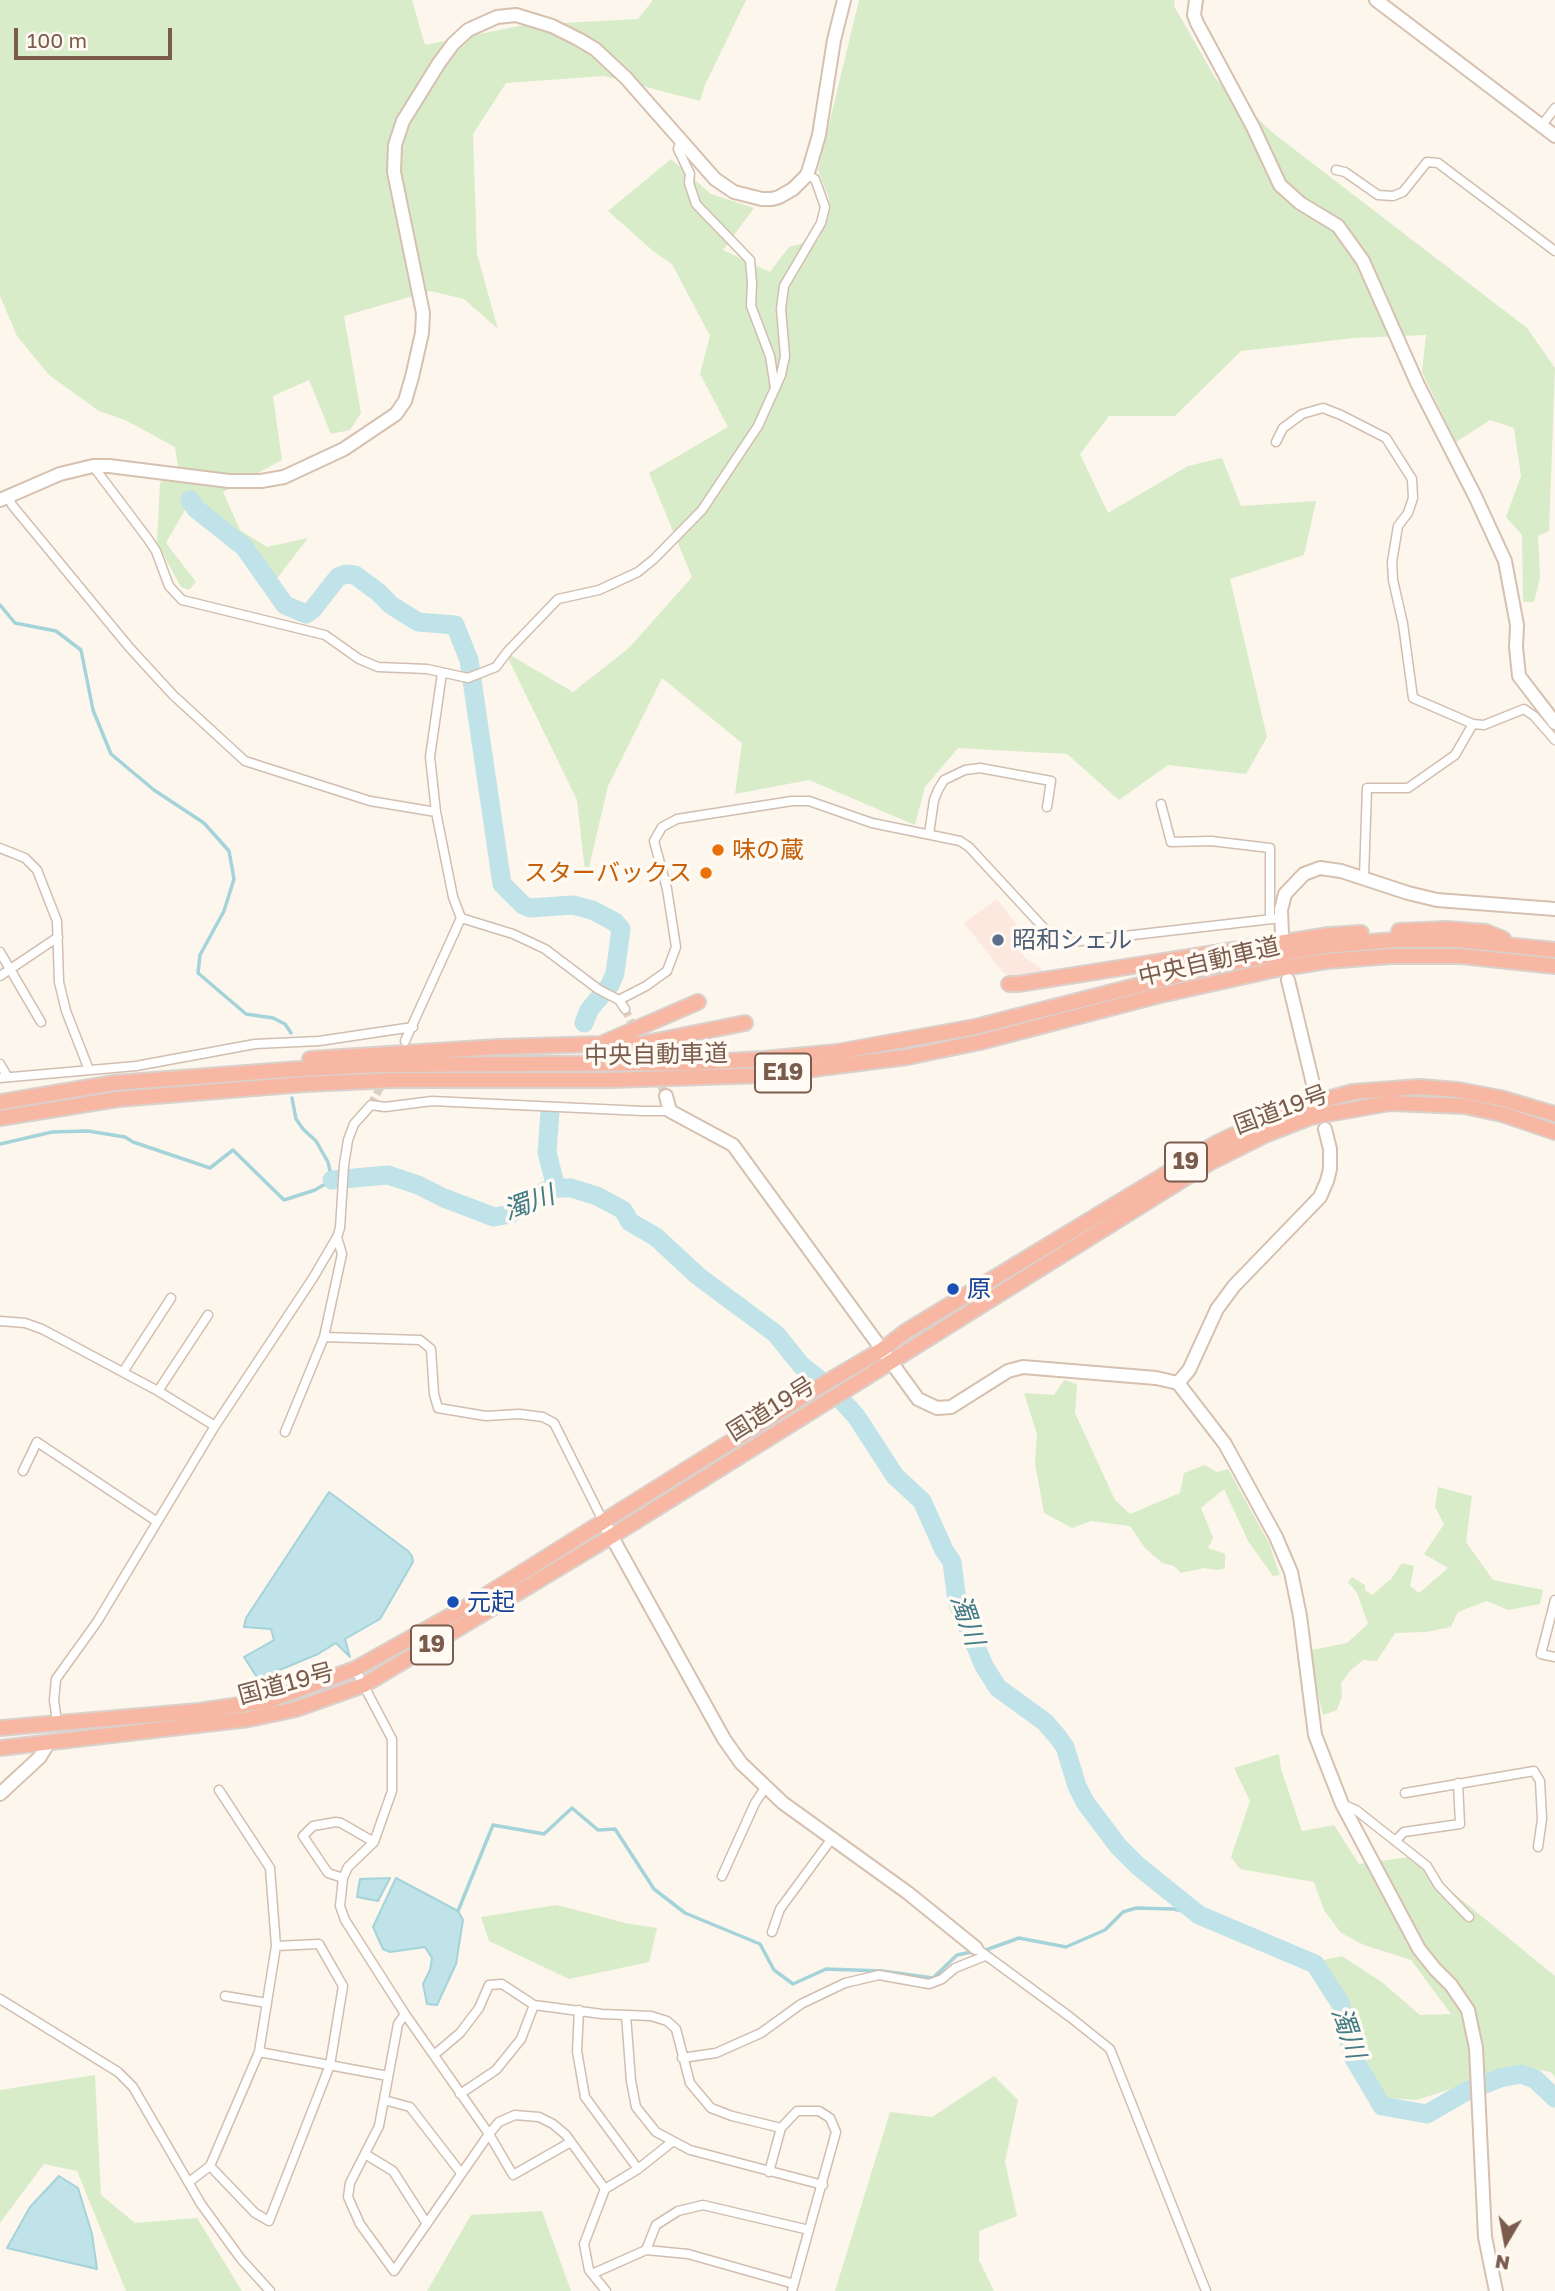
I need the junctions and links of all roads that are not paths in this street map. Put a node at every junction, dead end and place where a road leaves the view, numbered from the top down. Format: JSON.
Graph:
{"nodes":[{"id":1,"x":844,"y":0,"type":"edge"},
{"id":2,"x":1196,"y":0,"type":"edge"},
{"id":3,"x":1376,"y":0,"type":"edge"},
{"id":4,"x":1555,"y":108,"type":"edge"},
{"id":5,"x":1542,"y":125,"type":"junction"},
{"id":6,"x":1555,"y":136,"type":"edge"},
{"id":7,"x":680,"y":143,"type":"junction"},
{"id":8,"x":1336,"y":170,"type":"dead end"},
{"id":9,"x":807,"y":174,"type":"junction"},
{"id":10,"x":1555,"y":251,"type":"edge"},
{"id":11,"x":775,"y":388,"type":"junction"},
{"id":12,"x":1276,"y":442,"type":"dead end"},
{"id":13,"x":93,"y":466,"type":"junction"},
{"id":14,"x":4,"y":498,"type":"edge"},
{"id":15,"x":442,"y":673,"type":"junction"},
{"id":16,"x":1555,"y":723,"type":"edge"},
{"id":17,"x":1473,"y":724,"type":"junction"},
{"id":18,"x":1555,"y":740,"type":"edge"},
{"id":19,"x":1161,"y":804,"type":"dead end"},
{"id":20,"x":1047,"y":807,"type":"dead end"},
{"id":21,"x":436,"y":812,"type":"junction"},
{"id":22,"x":929,"y":834,"type":"junction"},
{"id":23,"x":0,"y":848,"type":"edge"},
{"id":24,"x":1364,"y":877,"type":"junction"},
{"id":25,"x":1555,"y":909,"type":"edge"},
{"id":26,"x":461,"y":918,"type":"junction"},
{"id":27,"x":1276,"y":918,"type":"junction"},
{"id":28,"x":1282,"y":935,"type":"dead end"},
{"id":29,"x":58,"y":937,"type":"junction"},
{"id":30,"x":1516,"y":944,"type":"junction"},
{"id":31,"x":1555,"y":950,"type":"edge"},
{"id":32,"x":0,"y":952,"type":"edge"},
{"id":33,"x":1555,"y":966,"type":"edge"},
{"id":34,"x":10,"y":969,"type":"junction"},
{"id":35,"x":0,"y":976,"type":"edge"},
{"id":36,"x":1288,"y":980,"type":"dead end"},
{"id":37,"x":1009,"y":984,"type":"dead end"},
{"id":38,"x":619,"y":1000,"type":"junction"},
{"id":39,"x":698,"y":1002,"type":"dead end"},
{"id":40,"x":625,"y":1009,"type":"tunnel mouth"},
{"id":41,"x":41,"y":1022,"type":"dead end"},
{"id":42,"x":745,"y":1023,"type":"dead end"},
{"id":43,"x":413,"y":1027,"type":"junction"},
{"id":44,"x":405,"y":1041,"type":"dead end"},
{"id":45,"x":601,"y":1044,"type":"junction"},
{"id":46,"x":0,"y":1064,"type":"edge"},
{"id":47,"x":89,"y":1070,"type":"junction"},
{"id":48,"x":212,"y":1074,"type":"junction"},
{"id":49,"x":4,"y":1077,"type":"edge"},
{"id":50,"x":1314,"y":1088,"type":"dead end"},
{"id":51,"x":666,"y":1096,"type":"tunnel mouth"},
{"id":52,"x":0,"y":1102,"type":"edge"},
{"id":53,"x":670,"y":1111,"type":"junction"},
{"id":54,"x":1555,"y":1114,"type":"edge"},
{"id":55,"x":0,"y":1118,"type":"edge"},
{"id":56,"x":1325,"y":1129,"type":"dead end"},
{"id":57,"x":1555,"y":1132,"type":"edge"},
{"id":58,"x":337,"y":1237,"type":"junction"},
{"id":59,"x":171,"y":1298,"type":"dead end"},
{"id":60,"x":208,"y":1315,"type":"dead end"},
{"id":61,"x":0,"y":1321,"type":"edge"},
{"id":62,"x":324,"y":1337,"type":"junction"},
{"id":63,"x":888,"y":1355,"type":"junction"},
{"id":64,"x":123,"y":1371,"type":"junction"},
{"id":65,"x":1178,"y":1383,"type":"junction"},
{"id":66,"x":158,"y":1391,"type":"junction"},
{"id":67,"x":215,"y":1426,"type":"junction"},
{"id":68,"x":285,"y":1432,"type":"dead end"},
{"id":69,"x":23,"y":1471,"type":"dead end"},
{"id":70,"x":156,"y":1521,"type":"junction"},
{"id":71,"x":603,"y":1521,"type":"junction"},
{"id":72,"x":612,"y":1536,"type":"junction"},
{"id":73,"x":1555,"y":1600,"type":"edge"},
{"id":74,"x":1555,"y":1657,"type":"edge"},
{"id":75,"x":355,"y":1669,"type":"junction"},
{"id":76,"x":364,"y":1685,"type":"junction"},
{"id":77,"x":57,"y":1722,"type":"junction"},
{"id":78,"x":0,"y":1728,"type":"edge"},
{"id":79,"x":49,"y":1742,"type":"junction"},
{"id":80,"x":0,"y":1748,"type":"edge"},
{"id":81,"x":1458,"y":1783,"type":"junction"},
{"id":82,"x":765,"y":1788,"type":"junction"},
{"id":83,"x":219,"y":1790,"type":"dead end"},
{"id":84,"x":1405,"y":1793,"type":"dead end"},
{"id":85,"x":0,"y":1794,"type":"edge"},
{"id":86,"x":1342,"y":1804,"type":"junction"},
{"id":87,"x":833,"y":1838,"type":"junction"},
{"id":88,"x":374,"y":1842,"type":"junction"},
{"id":89,"x":1395,"y":1842,"type":"junction"},
{"id":90,"x":1538,"y":1847,"type":"dead end"},
{"id":91,"x":722,"y":1876,"type":"dead end"},
{"id":92,"x":343,"y":1878,"type":"junction"},
{"id":93,"x":1469,"y":1917,"type":"dead end"},
{"id":94,"x":772,"y":1931,"type":"dead end"},
{"id":95,"x":276,"y":1946,"type":"junction"},
{"id":96,"x":981,"y":1952,"type":"junction"},
{"id":97,"x":225,"y":1996,"type":"dead end"},
{"id":98,"x":0,"y":1999,"type":"edge"},
{"id":99,"x":267,"y":2003,"type":"junction"},
{"id":100,"x":534,"y":2005,"type":"junction"},
{"id":101,"x":579,"y":2010,"type":"junction"},
{"id":102,"x":405,"y":2014,"type":"junction"},
{"id":103,"x":626,"y":2015,"type":"junction"},
{"id":104,"x":259,"y":2052,"type":"junction"},
{"id":105,"x":434,"y":2055,"type":"junction"},
{"id":106,"x":682,"y":2058,"type":"junction"},
{"id":107,"x":330,"y":2065,"type":"junction"},
{"id":108,"x":388,"y":2076,"type":"junction"},
{"id":109,"x":460,"y":2094,"type":"junction"},
{"id":110,"x":384,"y":2100,"type":"junction"},
{"id":111,"x":781,"y":2128,"type":"junction"},
{"id":112,"x":489,"y":2134,"type":"junction"},
{"id":113,"x":569,"y":2143,"type":"junction"},
{"id":114,"x":672,"y":2143,"type":"junction"},
{"id":115,"x":365,"y":2154,"type":"junction"},
{"id":116,"x":210,"y":2165,"type":"junction"},
{"id":117,"x":638,"y":2169,"type":"junction"},
{"id":118,"x":769,"y":2172,"type":"junction"},
{"id":119,"x":461,"y":2173,"type":"junction"},
{"id":120,"x":189,"y":2182,"type":"junction"},
{"id":121,"x":823,"y":2185,"type":"junction"},
{"id":122,"x":605,"y":2189,"type":"junction"},
{"id":123,"x":427,"y":2224,"type":"junction"},
{"id":124,"x":809,"y":2230,"type":"junction"},
{"id":125,"x":646,"y":2250,"type":"junction"},
{"id":126,"x":592,"y":2274,"type":"junction"},
{"id":127,"x":793,"y":2288,"type":"edge"},
{"id":128,"x":270,"y":2291,"type":"edge"},
{"id":129,"x":606,"y":2291,"type":"edge"},
{"id":130,"x":1206,"y":2291,"type":"edge"},
{"id":131,"x":1496,"y":2291,"type":"edge"}],
"edges":[{"from":1,"to":9,"type":"street"},
{"from":2,"to":16,"type":"street"},
{"from":3,"to":5,"type":"street"},
{"from":4,"to":5,"type":"street"},
{"from":5,"to":6,"type":"street"},
{"from":7,"to":9,"type":"street"},
{"from":7,"to":11,"type":"street"},
{"from":7,"to":13,"type":"street"},
{"from":8,"to":10,"type":"street"},
{"from":9,"to":11,"type":"street"},
{"from":11,"to":15,"type":"street"},
{"from":12,"to":17,"type":"street"},
{"from":13,"to":14,"type":"street"},
{"from":13,"to":15,"type":"street"},
{"from":14,"to":21,"type":"street"},
{"from":15,"to":21,"type":"street"},
{"from":17,"to":18,"type":"street"},
{"from":17,"to":24,"type":"street"},
{"from":19,"to":27,"type":"street"},
{"from":20,"to":22,"type":"street"},
{"from":21,"to":26,"type":"street"},
{"from":22,"to":27,"type":"street"},
{"from":22,"to":38,"type":"street"},
{"from":23,"to":29,"type":"street"},
{"from":24,"to":25,"type":"street"},
{"from":24,"to":27,"type":"street"},
{"from":26,"to":38,"type":"street"},
{"from":26,"to":43,"type":"street"},
{"from":27,"to":28,"type":"street"},
{"from":29,"to":34,"type":"street"},
{"from":29,"to":47,"type":"street"},
{"from":30,"to":31,"type":"highway","name":"中央自動車道","number":"E19"},
{"from":30,"to":37,"type":"highway"},
{"from":30,"to":48,"type":"highway","name":"中央自動車道","number":"E19"},
{"from":32,"to":34,"type":"street"},
{"from":33,"to":55,"type":"highway","name":"中央自動車道","number":"E19"},
{"from":34,"to":35,"type":"street"},
{"from":34,"to":41,"type":"street"},
{"from":36,"to":50,"type":"street"},
{"from":38,"to":40,"type":"street"},
{"from":39,"to":45,"type":"highway"},
{"from":42,"to":45,"type":"highway"},
{"from":43,"to":44,"type":"street"},
{"from":43,"to":47,"type":"street"},
{"from":45,"to":48,"type":"highway"},
{"from":46,"to":49,"type":"street"},
{"from":47,"to":49,"type":"street"},
{"from":48,"to":52,"type":"highway","name":"中央自動車道","number":"E19"},
{"from":51,"to":53,"type":"street"},
{"from":53,"to":58,"type":"street"},
{"from":53,"to":63,"type":"street"},
{"from":54,"to":63,"type":"highway","name":"国道19号","number":"19"},
{"from":56,"to":65,"type":"street"},
{"from":57,"to":63,"type":"highway","name":"国道19号","number":"19"},
{"from":58,"to":62,"type":"street"},
{"from":58,"to":67,"type":"street"},
{"from":59,"to":64,"type":"street"},
{"from":60,"to":66,"type":"street"},
{"from":61,"to":64,"type":"street"},
{"from":62,"to":68,"type":"street"},
{"from":62,"to":71,"type":"street"},
{"from":63,"to":65,"type":"street"},
{"from":63,"to":71,"type":"highway","name":"国道19号","number":"19"},
{"from":63,"to":72,"type":"highway","name":"国道19号","number":"19"},
{"from":64,"to":66,"type":"street"},
{"from":65,"to":86,"type":"street"},
{"from":66,"to":67,"type":"street"},
{"from":67,"to":70,"type":"street"},
{"from":69,"to":70,"type":"street"},
{"from":70,"to":77,"type":"street"},
{"from":71,"to":72,"type":"street"},
{"from":71,"to":75,"type":"highway","name":"国道19号","number":"19"},
{"from":72,"to":76,"type":"highway","name":"国道19号","number":"19"},
{"from":72,"to":82,"type":"street"},
{"from":73,"to":74,"type":"street"},
{"from":75,"to":76,"type":"street"},
{"from":75,"to":77,"type":"highway","name":"国道19号","number":"19"},
{"from":76,"to":79,"type":"highway","name":"国道19号","number":"19"},
{"from":76,"to":88,"type":"street"},
{"from":77,"to":78,"type":"highway","name":"国道19号","number":"19"},
{"from":79,"to":80,"type":"highway","name":"国道19号","number":"19"},
{"from":79,"to":85,"type":"street"},
{"from":81,"to":84,"type":"street"},
{"from":81,"to":89,"type":"street"},
{"from":81,"to":90,"type":"street"},
{"from":82,"to":87,"type":"street"},
{"from":82,"to":91,"type":"street"},
{"from":83,"to":95,"type":"street"},
{"from":86,"to":89,"type":"street"},
{"from":86,"to":131,"type":"street"},
{"from":87,"to":94,"type":"street"},
{"from":87,"to":96,"type":"street"},
{"from":88,"to":92,"type":"street"},
{"from":88,"to":92,"type":"street"},
{"from":89,"to":93,"type":"street"},
{"from":92,"to":102,"type":"street"},
{"from":95,"to":99,"type":"street"},
{"from":95,"to":107,"type":"street"},
{"from":96,"to":106,"type":"street"},
{"from":96,"to":130,"type":"street"},
{"from":97,"to":99,"type":"street"},
{"from":98,"to":120,"type":"street"},
{"from":99,"to":104,"type":"street"},
{"from":100,"to":101,"type":"street"},
{"from":100,"to":105,"type":"street"},
{"from":100,"to":109,"type":"street"},
{"from":101,"to":103,"type":"street"},
{"from":101,"to":117,"type":"street"},
{"from":102,"to":105,"type":"street"},
{"from":102,"to":108,"type":"street"},
{"from":103,"to":106,"type":"street"},
{"from":103,"to":114,"type":"street"},
{"from":104,"to":107,"type":"street"},
{"from":104,"to":116,"type":"street"},
{"from":105,"to":109,"type":"street"},
{"from":106,"to":111,"type":"street"},
{"from":107,"to":108,"type":"street"},
{"from":107,"to":116,"type":"street"},
{"from":108,"to":110,"type":"street"},
{"from":109,"to":112,"type":"street"},
{"from":110,"to":115,"type":"street"},
{"from":110,"to":119,"type":"street"},
{"from":111,"to":118,"type":"street"},
{"from":111,"to":121,"type":"street"},
{"from":112,"to":113,"type":"street"},
{"from":112,"to":113,"type":"street"},
{"from":112,"to":119,"type":"street"},
{"from":113,"to":122,"type":"street"},
{"from":114,"to":117,"type":"street"},
{"from":114,"to":118,"type":"street"},
{"from":115,"to":123,"type":"street"},
{"from":115,"to":123,"type":"street"},
{"from":116,"to":120,"type":"street"},
{"from":117,"to":122,"type":"street"},
{"from":118,"to":121,"type":"street"},
{"from":119,"to":123,"type":"street"},
{"from":120,"to":128,"type":"street"},
{"from":121,"to":124,"type":"street"},
{"from":122,"to":126,"type":"street"},
{"from":124,"to":125,"type":"street"},
{"from":124,"to":127,"type":"street"},
{"from":125,"to":126,"type":"street"},
{"from":125,"to":127,"type":"street"},
{"from":126,"to":129,"type":"street"}]}
